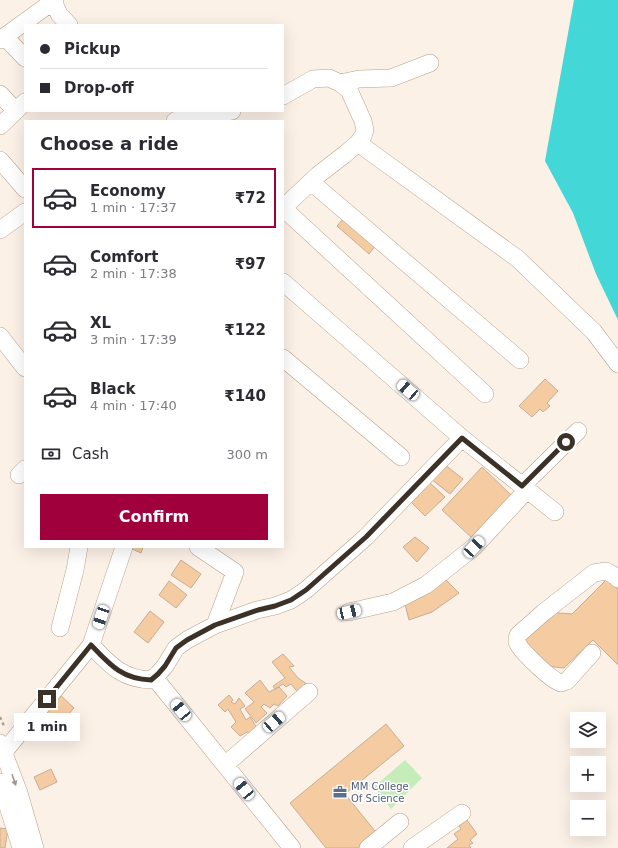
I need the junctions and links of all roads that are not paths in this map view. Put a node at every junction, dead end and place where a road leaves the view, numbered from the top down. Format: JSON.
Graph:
{"nodes":[{"id":1,"x":54,"y":1,"type":"edge"},
{"id":2,"x":68,"y":24,"type":"edge"},
{"id":3,"x":2,"y":39,"type":"edge"},
{"id":4,"x":24,"y":57,"type":"edge"},
{"id":5,"x":430,"y":63,"type":"dead end"},
{"id":6,"x":340,"y":83,"type":"junction"},
{"id":7,"x":0,"y":94,"type":"edge"},
{"id":8,"x":284,"y":95,"type":"edge"},
{"id":9,"x":20,"y":106,"type":"edge"},
{"id":10,"x":195,"y":112,"type":"edge"},
{"id":11,"x":224,"y":112,"type":"edge"},
{"id":12,"x":177,"y":120,"type":"edge"},
{"id":13,"x":0,"y":126,"type":"edge"},
{"id":14,"x":358,"y":143,"type":"junction"},
{"id":15,"x":3,"y":169,"type":"edge"},
{"id":16,"x":311,"y":182,"type":"junction"},
{"id":17,"x":24,"y":188,"type":"edge"},
{"id":18,"x":284,"y":207,"type":"edge"},
{"id":19,"x":284,"y":209,"type":"edge"},
{"id":20,"x":24,"y":214,"type":"edge"},
{"id":21,"x":0,"y":230,"type":"edge"},
{"id":22,"x":284,"y":283,"type":"edge"},
{"id":23,"x":0,"y":336,"type":"edge"},
{"id":24,"x":284,"y":359,"type":"edge"},
{"id":25,"x":520,"y":360,"type":"dead end"},
{"id":26,"x":618,"y":364,"type":"edge"},
{"id":27,"x":24,"y":367,"type":"edge"},
{"id":28,"x":485,"y":394,"type":"dead end"},
{"id":29,"x":578,"y":431,"type":"dead end"},
{"id":30,"x":462,"y":438,"type":"junction"},
{"id":31,"x":401,"y":457,"type":"dead end"},
{"id":32,"x":524,"y":488,"type":"junction"},
{"id":33,"x":555,"y":512,"type":"dead end"},
{"id":34,"x":79,"y":548,"type":"edge"},
{"id":35,"x":124,"y":548,"type":"edge"},
{"id":36,"x":199,"y":548,"type":"edge"},
{"id":37,"x":618,"y":579,"type":"edge"},
{"id":38,"x":349,"y":612,"type":"dead end"},
{"id":39,"x":215,"y":625,"type":"junction"},
{"id":40,"x":60,"y":628,"type":"dead end"},
{"id":41,"x":91,"y":645,"type":"junction"},
{"id":42,"x":592,"y":653,"type":"dead end"},
{"id":43,"x":154,"y":677,"type":"junction"},
{"id":44,"x":309,"y":692,"type":"dead end"},
{"id":45,"x":1,"y":751,"type":"edge"},
{"id":46,"x":225,"y":766,"type":"junction"},
{"id":47,"x":0,"y":782,"type":"edge"},
{"id":48,"x":462,"y":813,"type":"dead end"},
{"id":49,"x":400,"y":822,"type":"dead end"},
{"id":50,"x":21,"y":848,"type":"edge"},
{"id":51,"x":35,"y":848,"type":"edge"},
{"id":52,"x":292,"y":848,"type":"edge"},
{"id":53,"x":368,"y":848,"type":"edge"},
{"id":54,"x":412,"y":848,"type":"edge"}],
"edges":[{"from":1,"to":2,"type":"street"},
{"from":1,"to":3,"type":"street"},
{"from":3,"to":4,"type":"street"},
{"from":5,"to":6,"type":"street"},
{"from":6,"to":8,"type":"street"},
{"from":6,"to":14,"type":"street"},
{"from":7,"to":9,"type":"street"},
{"from":9,"to":13,"type":"street"},
{"from":10,"to":11,"type":"street"},
{"from":10,"to":12,"type":"street"},
{"from":14,"to":16,"type":"street"},
{"from":14,"to":26,"type":"street"},
{"from":15,"to":17,"type":"street"},
{"from":16,"to":18,"type":"street"},
{"from":16,"to":25,"type":"street"},
{"from":19,"to":28,"type":"street"},
{"from":20,"to":21,"type":"street"},
{"from":22,"to":30,"type":"street"},
{"from":23,"to":27,"type":"street"},
{"from":24,"to":31,"type":"street"},
{"from":29,"to":32,"type":"street"},
{"from":30,"to":32,"type":"street"},
{"from":30,"to":39,"type":"street"},
{"from":32,"to":33,"type":"street"},
{"from":32,"to":38,"type":"street"},
{"from":34,"to":40,"type":"street"},
{"from":35,"to":41,"type":"street"},
{"from":36,"to":39,"type":"street"},
{"from":37,"to":42,"type":"street"},
{"from":39,"to":43,"type":"street"},
{"from":41,"to":43,"type":"street"},
{"from":41,"to":45,"type":"street"},
{"from":43,"to":46,"type":"street"},
{"from":44,"to":46,"type":"street"},
{"from":45,"to":51,"type":"street","one_way":true},
{"from":46,"to":52,"type":"street"},
{"from":47,"to":50,"type":"street"},
{"from":48,"to":54,"type":"street"},
{"from":49,"to":53,"type":"street"}]}
